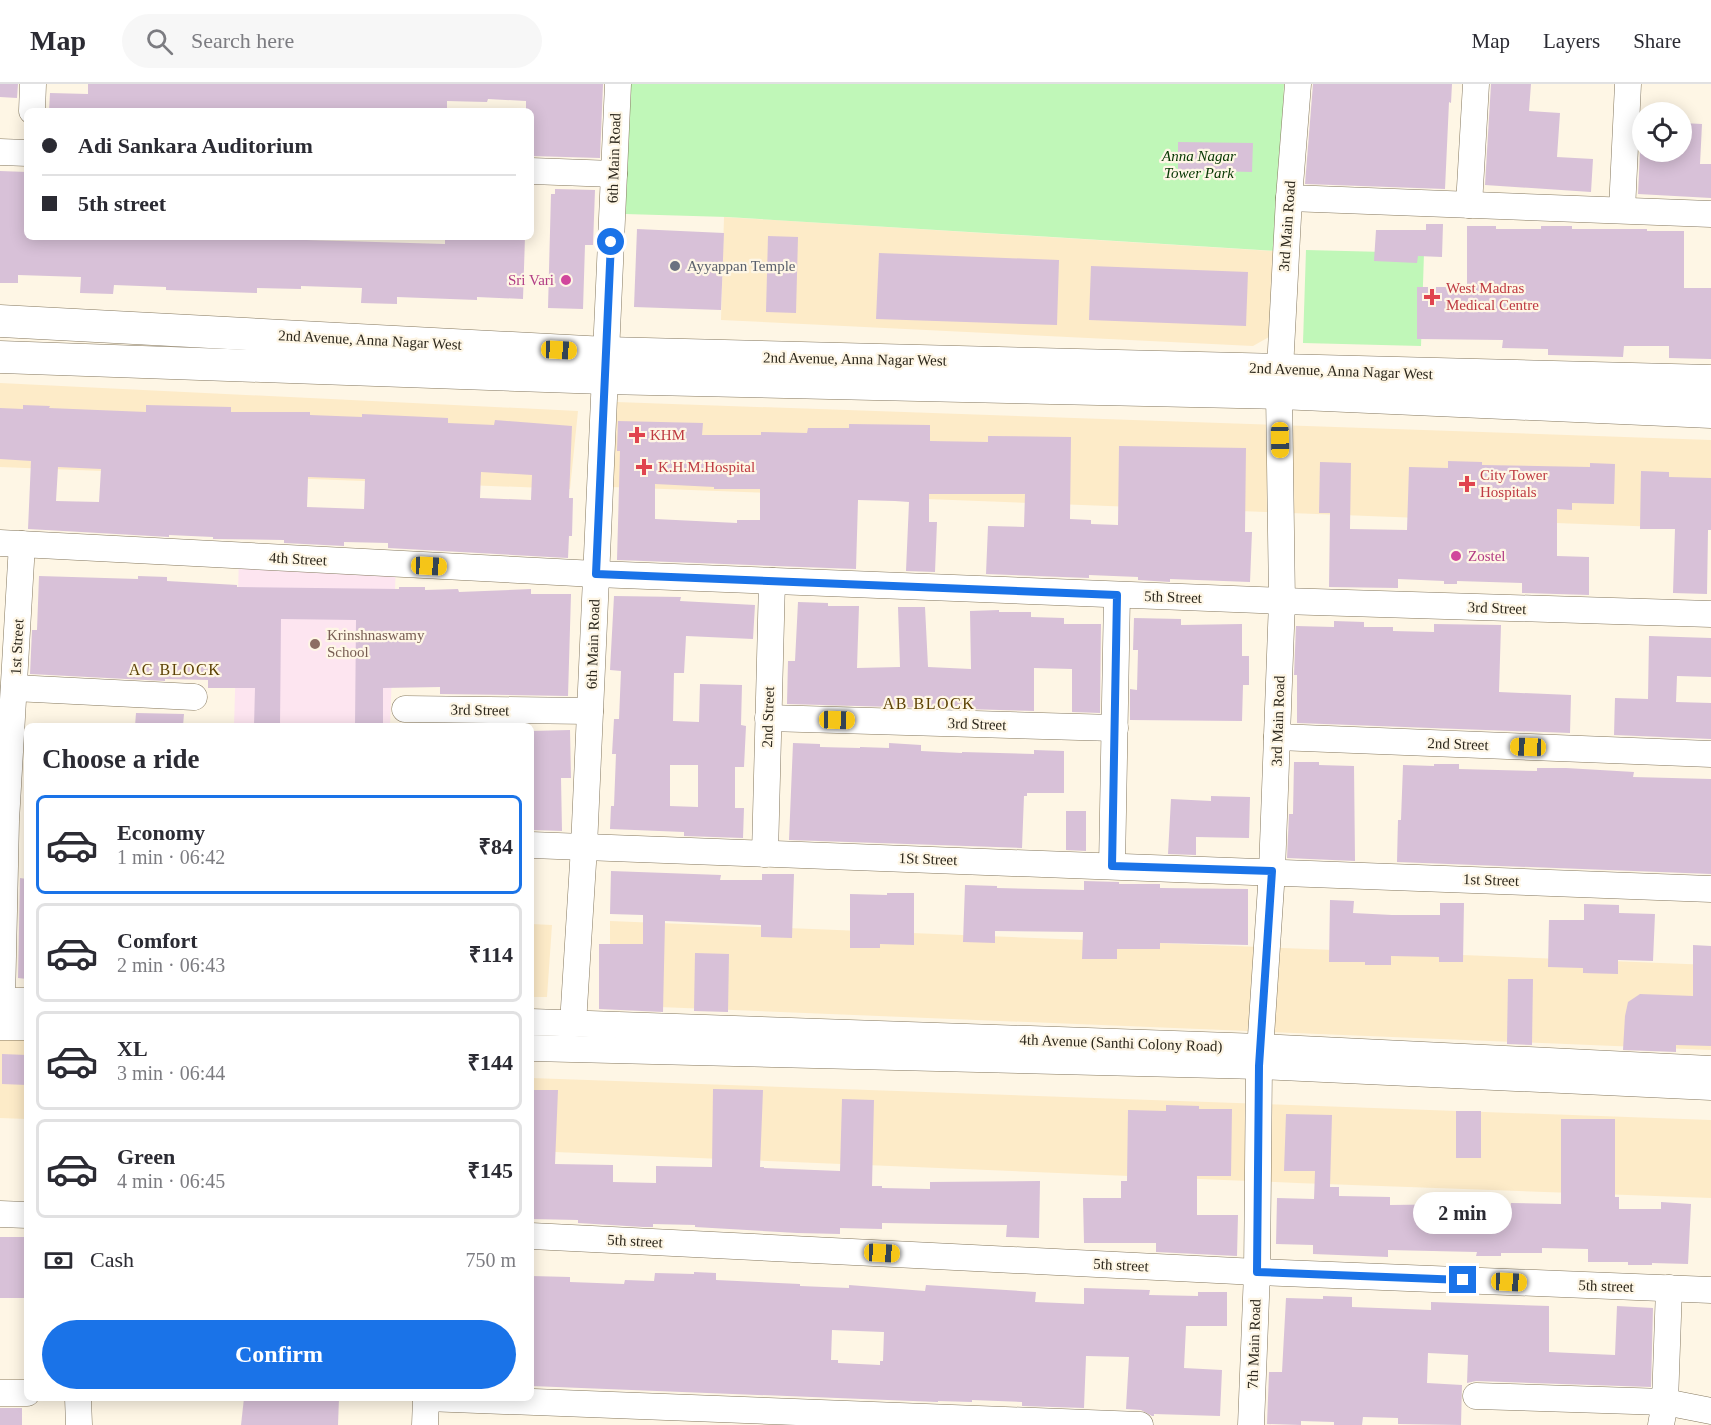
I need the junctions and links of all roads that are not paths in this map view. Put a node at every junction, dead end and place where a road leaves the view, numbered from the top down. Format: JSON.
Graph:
{"nodes":[{"id":1,"x":33,"y":84,"type":"edge"},
{"id":2,"x":618,"y":84,"type":"edge"},
{"id":3,"x":1298,"y":84,"type":"edge"},
{"id":4,"x":1476,"y":84,"type":"edge"},
{"id":5,"x":1628,"y":84,"type":"edge"},
{"id":6,"x":32,"y":108,"type":"edge"},
{"id":7,"x":0,"y":152,"type":"edge"},
{"id":8,"x":24,"y":153,"type":"edge"},
{"id":9,"x":534,"y":171,"type":"edge"},
{"id":10,"x":614,"y":174,"type":"junction"},
{"id":11,"x":1288,"y":198,"type":"junction"},
{"id":12,"x":1469,"y":205,"type":"junction"},
{"id":13,"x":1622,"y":210,"type":"junction"},
{"id":14,"x":1711,"y":213,"type":"edge"},
{"id":15,"x":0,"y":321,"type":"edge"},
{"id":16,"x":0,"y":357,"type":"edge"},
{"id":17,"x":605,"y":365,"type":"junction"},
{"id":18,"x":1279,"y":381,"type":"junction"},
{"id":19,"x":1711,"y":381,"type":"edge"},
{"id":20,"x":1711,"y":412,"type":"edge"},
{"id":21,"x":11,"y":544,"type":"edge"},
{"id":22,"x":596,"y":574,"type":"junction"},
{"id":23,"x":772,"y":581,"type":"junction"},
{"id":24,"x":1117,"y":595,"type":"junction"},
{"id":25,"x":1282,"y":601,"type":"junction"},
{"id":26,"x":1711,"y":614,"type":"edge"},
{"id":27,"x":14,"y":688,"type":"junction"},
{"id":28,"x":194,"y":698,"type":"dead end"},
{"id":29,"x":405,"y":709,"type":"dead end"},
{"id":30,"x":590,"y":711,"type":"junction"},
{"id":31,"x":768,"y":718,"type":"junction"},
{"id":32,"x":1114,"y":728,"type":"junction"},
{"id":33,"x":1277,"y":737,"type":"junction"},
{"id":34,"x":1711,"y":754,"type":"edge"},
{"id":35,"x":16,"y":822,"type":"edge"},
{"id":36,"x":534,"y":845,"type":"edge"},
{"id":37,"x":584,"y":847,"type":"junction"},
{"id":38,"x":765,"y":854,"type":"junction"},
{"id":39,"x":1112,"y":866,"type":"junction"},
{"id":40,"x":1272,"y":871,"type":"junction"},
{"id":41,"x":1711,"y":889,"type":"edge"},
{"id":42,"x":10,"y":1001,"type":"edge"},
{"id":43,"x":534,"y":1022,"type":"edge"},
{"id":44,"x":573,"y":1024,"type":"junction"},
{"id":45,"x":0,"y":1027,"type":"edge"},
{"id":46,"x":24,"y":1027,"type":"edge"},
{"id":47,"x":534,"y":1048,"type":"edge"},
{"id":48,"x":1259,"y":1057,"type":"junction"},
{"id":49,"x":1711,"y":1069,"type":"edge"},
{"id":50,"x":1711,"y":1087,"type":"edge"},
{"id":51,"x":0,"y":1214,"type":"edge"},
{"id":52,"x":24,"y":1215,"type":"edge"},
{"id":53,"x":534,"y":1236,"type":"edge"},
{"id":54,"x":1257,"y":1272,"type":"junction"},
{"id":55,"x":1669,"y":1288,"type":"junction"},
{"id":56,"x":1711,"y":1290,"type":"edge"},
{"id":57,"x":0,"y":1393,"type":"edge"},
{"id":58,"x":24,"y":1393,"type":"edge"},
{"id":59,"x":1476,"y":1396,"type":"dead end"},
{"id":60,"x":78,"y":1401,"type":"edge"},
{"id":61,"x":426,"y":1401,"type":"edge"},
{"id":62,"x":505,"y":1401,"type":"edge"},
{"id":63,"x":1711,"y":1411,"type":"edge"},
{"id":64,"x":1663,"y":1414,"type":"edge"},
{"id":65,"x":79,"y":1425,"type":"edge"},
{"id":66,"x":425,"y":1425,"type":"edge"},
{"id":67,"x":1140,"y":1425,"type":"edge"},
{"id":68,"x":1251,"y":1425,"type":"edge"}],
"edges":[{"from":1,"to":6,"type":"street"},
{"from":2,"to":10,"type":"street","name":"6th Main Road"},
{"from":3,"to":11,"type":"street","name":"3rd Main Road"},
{"from":4,"to":12,"type":"street"},
{"from":5,"to":13,"type":"street"},
{"from":7,"to":8,"type":"street"},
{"from":9,"to":10,"type":"street"},
{"from":10,"to":17,"type":"street","name":"6th Main Road"},
{"from":11,"to":12,"type":"street"},
{"from":11,"to":18,"type":"street","name":"3rd Main Road"},
{"from":12,"to":13,"type":"street"},
{"from":13,"to":14,"type":"street"},
{"from":15,"to":17,"type":"main road","name":"2nd Avenue, Anna Nagar West"},
{"from":16,"to":17,"type":"main road","name":"2nd Avenue, Anna Nagar West"},
{"from":17,"to":18,"type":"main road","name":"2nd Avenue, Anna Nagar West"},
{"from":17,"to":22,"type":"street","name":"6th Main Road"},
{"from":18,"to":19,"type":"main road","name":"2nd Avenue, Anna Nagar West"},
{"from":18,"to":20,"type":"main road","name":"2nd Avenue, Anna Nagar West"},
{"from":18,"to":25,"type":"street","name":"3rd Main Road"},
{"from":21,"to":22,"type":"street","name":"4th Street"},
{"from":21,"to":27,"type":"street","name":"1st Street"},
{"from":22,"to":23,"type":"street","name":"5th Street"},
{"from":22,"to":30,"type":"street","name":"6th Main Road"},
{"from":23,"to":24,"type":"street","name":"5th Street"},
{"from":23,"to":31,"type":"street","name":"2nd Street"},
{"from":24,"to":25,"type":"street","name":"5th Street"},
{"from":24,"to":32,"type":"street"},
{"from":25,"to":26,"type":"street","name":"3rd Street"},
{"from":25,"to":33,"type":"street","name":"3rd Main Road"},
{"from":27,"to":28,"type":"street"},
{"from":27,"to":35,"type":"street","name":"1st Street"},
{"from":29,"to":30,"type":"street","name":"3rd Street"},
{"from":30,"to":37,"type":"street","name":"6th Main Road"},
{"from":31,"to":32,"type":"street","name":"3rd Street"},
{"from":31,"to":38,"type":"street","name":"2nd Street"},
{"from":32,"to":39,"type":"street"},
{"from":33,"to":34,"type":"street","name":"2nd Street"},
{"from":33,"to":40,"type":"street","name":"3rd Main Road"},
{"from":35,"to":42,"type":"street","name":"1st Street"},
{"from":36,"to":37,"type":"street"},
{"from":37,"to":38,"type":"street","name":"1St Street"},
{"from":37,"to":44,"type":"street","name":"6th Main Road"},
{"from":38,"to":39,"type":"street","name":"1St Street"},
{"from":39,"to":40,"type":"street","name":"1St Street"},
{"from":40,"to":41,"type":"street","name":"1st Street"},
{"from":40,"to":48,"type":"street","name":"3rd Main Road"},
{"from":43,"to":44,"type":"street","name":"4th Avenue (Santhi Colony Road)"},
{"from":44,"to":48,"type":"street","name":"4th Avenue (Santhi Colony Road)"},
{"from":45,"to":46,"type":"street"},
{"from":47,"to":48,"type":"street","name":"4th Avenue (Santhi Colony Road)"},
{"from":48,"to":49,"type":"street","name":"4th Avenue (Santhi Colony Road)"},
{"from":48,"to":50,"type":"street","name":"4th Avenue (Santhi Colony Road)"},
{"from":48,"to":54,"type":"street","name":"7th Main Road"},
{"from":51,"to":52,"type":"street"},
{"from":53,"to":54,"type":"street","name":"5th street"},
{"from":54,"to":55,"type":"street","name":"5th street"},
{"from":54,"to":68,"type":"street","name":"7th Main Road"},
{"from":55,"to":56,"type":"street","name":"5th street"},
{"from":55,"to":64,"type":"street"},
{"from":57,"to":58,"type":"street"},
{"from":59,"to":64,"type":"street"},
{"from":60,"to":65,"type":"street"},
{"from":61,"to":66,"type":"street"},
{"from":62,"to":67,"type":"street"},
{"from":63,"to":64,"type":"street"}]}
